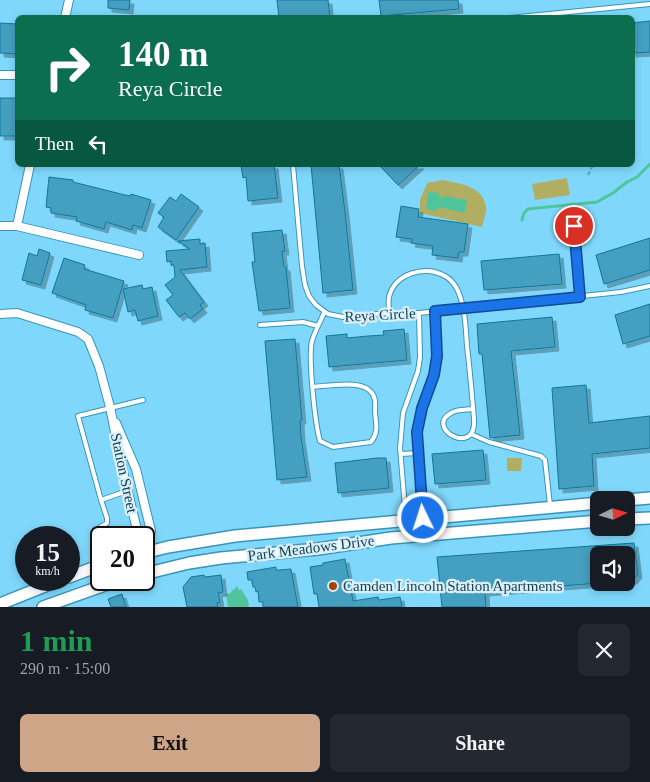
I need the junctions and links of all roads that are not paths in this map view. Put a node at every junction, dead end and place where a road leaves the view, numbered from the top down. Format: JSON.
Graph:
{"nodes":[{"id":1,"x":69,"y":0,"type":"edge"},
{"id":2,"x":650,"y":4,"type":"edge"},
{"id":3,"x":588,"y":10,"type":"junction"},
{"id":4,"x":66,"y":15,"type":"edge"},
{"id":5,"x":539,"y":15,"type":"edge"},
{"id":6,"x":589,"y":15,"type":"edge"},
{"id":7,"x":0,"y":74,"type":"edge"},
{"id":8,"x":15,"y":75,"type":"edge"},
{"id":9,"x":30,"y":167,"type":"edge"},
{"id":10,"x":293,"y":167,"type":"edge"},
{"id":11,"x":0,"y":226,"type":"edge"},
{"id":12,"x":17,"y":226,"type":"junction"},
{"id":13,"x":574,"y":226,"type":"dead end"},
{"id":14,"x":139,"y":255,"type":"dead end"},
{"id":15,"x":650,"y":286,"type":"edge"},
{"id":16,"x":580,"y":297,"type":"junction"},
{"id":17,"x":463,"y":308,"type":"junction"},
{"id":18,"x":435,"y":311,"type":"junction"},
{"id":19,"x":324,"y":312,"type":"junction"},
{"id":20,"x":389,"y":313,"type":"junction"},
{"id":21,"x":419,"y":313,"type":"junction"},
{"id":22,"x":0,"y":314,"type":"edge"},
{"id":23,"x":260,"y":325,"type":"dead end"},
{"id":24,"x":318,"y":326,"type":"junction"},
{"id":25,"x":313,"y":387,"type":"junction"},
{"id":26,"x":143,"y":400,"type":"dead end"},
{"id":27,"x":110,"y":407,"type":"junction"},
{"id":28,"x":473,"y":409,"type":"junction"},
{"id":29,"x":471,"y":434,"type":"junction"},
{"id":30,"x":418,"y":453,"type":"junction"},
{"id":31,"x":401,"y":454,"type":"junction"},
{"id":32,"x":127,"y":491,"type":"junction"},
{"id":33,"x":650,"y":498,"type":"edge"},
{"id":34,"x":635,"y":499,"type":"edge"},
{"id":35,"x":101,"y":500,"type":"junction"},
{"id":36,"x":590,"y":503,"type":"edge"},
{"id":37,"x":550,"y":507,"type":"junction"},
{"id":38,"x":423,"y":518,"type":"junction"},
{"id":39,"x":650,"y":518,"type":"edge"},
{"id":40,"x":635,"y":519,"type":"edge"},
{"id":41,"x":406,"y":520,"type":"junction"},
{"id":42,"x":590,"y":523,"type":"edge"},
{"id":43,"x":102,"y":526,"type":"edge"},
{"id":44,"x":136,"y":526,"type":"edge"},
{"id":45,"x":151,"y":526,"type":"edge"},
{"id":46,"x":417,"y":536,"type":"junction"},
{"id":47,"x":155,"y":550,"type":"edge"},
{"id":48,"x":155,"y":571,"type":"edge"},
{"id":49,"x":90,"y":590,"type":"edge"},
{"id":50,"x":32,"y":591,"type":"edge"},
{"id":51,"x":0,"y":604,"type":"edge"},
{"id":52,"x":43,"y":607,"type":"edge"}],
"edges":[{"from":1,"to":4,"type":"street"},
{"from":2,"to":3,"type":"lane"},
{"from":3,"to":5,"type":"lane"},
{"from":3,"to":6,"type":"lane"},
{"from":7,"to":8,"type":"street"},
{"from":9,"to":12,"type":"street"},
{"from":10,"to":19,"type":"lane","name":"Reya Circle"},
{"from":11,"to":12,"type":"street"},
{"from":12,"to":14,"type":"street"},
{"from":13,"to":16,"type":"lane"},
{"from":15,"to":16,"type":"lane","name":"Reya Circle"},
{"from":16,"to":17,"type":"lane","name":"Reya Circle"},
{"from":17,"to":18,"type":"lane","name":"Reya Circle"},
{"from":17,"to":20,"type":"lane"},
{"from":17,"to":28,"type":"lane"},
{"from":18,"to":21,"type":"lane","name":"Reya Circle"},
{"from":18,"to":30,"type":"lane"},
{"from":19,"to":20,"type":"lane","name":"Reya Circle"},
{"from":19,"to":24,"type":"lane"},
{"from":20,"to":21,"type":"lane","name":"Reya Circle"},
{"from":21,"to":31,"type":"lane"},
{"from":22,"to":27,"type":"street","name":"Station Street"},
{"from":23,"to":24,"type":"lane"},
{"from":24,"to":25,"type":"lane"},
{"from":25,"to":25,"type":"lane"},
{"from":26,"to":27,"type":"lane"},
{"from":27,"to":32,"type":"street","name":"Station Street"},
{"from":27,"to":35,"type":"lane"},
{"from":27,"to":45,"type":"street","name":"Station Street"},
{"from":28,"to":29,"type":"lane"},
{"from":28,"to":29,"type":"lane"},
{"from":29,"to":37,"type":"lane"},
{"from":30,"to":31,"type":"lane"},
{"from":30,"to":38,"type":"lane"},
{"from":31,"to":41,"type":"lane"},
{"from":32,"to":35,"type":"lane"},
{"from":32,"to":44,"type":"street","name":"Station Street"},
{"from":33,"to":34,"type":"main road"},
{"from":35,"to":43,"type":"lane"},
{"from":36,"to":37,"type":"main road","name":"Park Meadows Drive"},
{"from":37,"to":38,"type":"main road","name":"Park Meadows Drive"},
{"from":38,"to":41,"type":"main road","name":"Park Meadows Drive"},
{"from":38,"to":46,"type":"lane"},
{"from":39,"to":40,"type":"main road"},
{"from":41,"to":46,"type":"lane"},
{"from":41,"to":47,"type":"main road","name":"Park Meadows Drive"},
{"from":42,"to":46,"type":"main road","name":"Park Meadows Drive"},
{"from":46,"to":48,"type":"main road","name":"Park Meadows Drive"},
{"from":49,"to":52,"type":"main road"},
{"from":50,"to":51,"type":"main road"}]}
